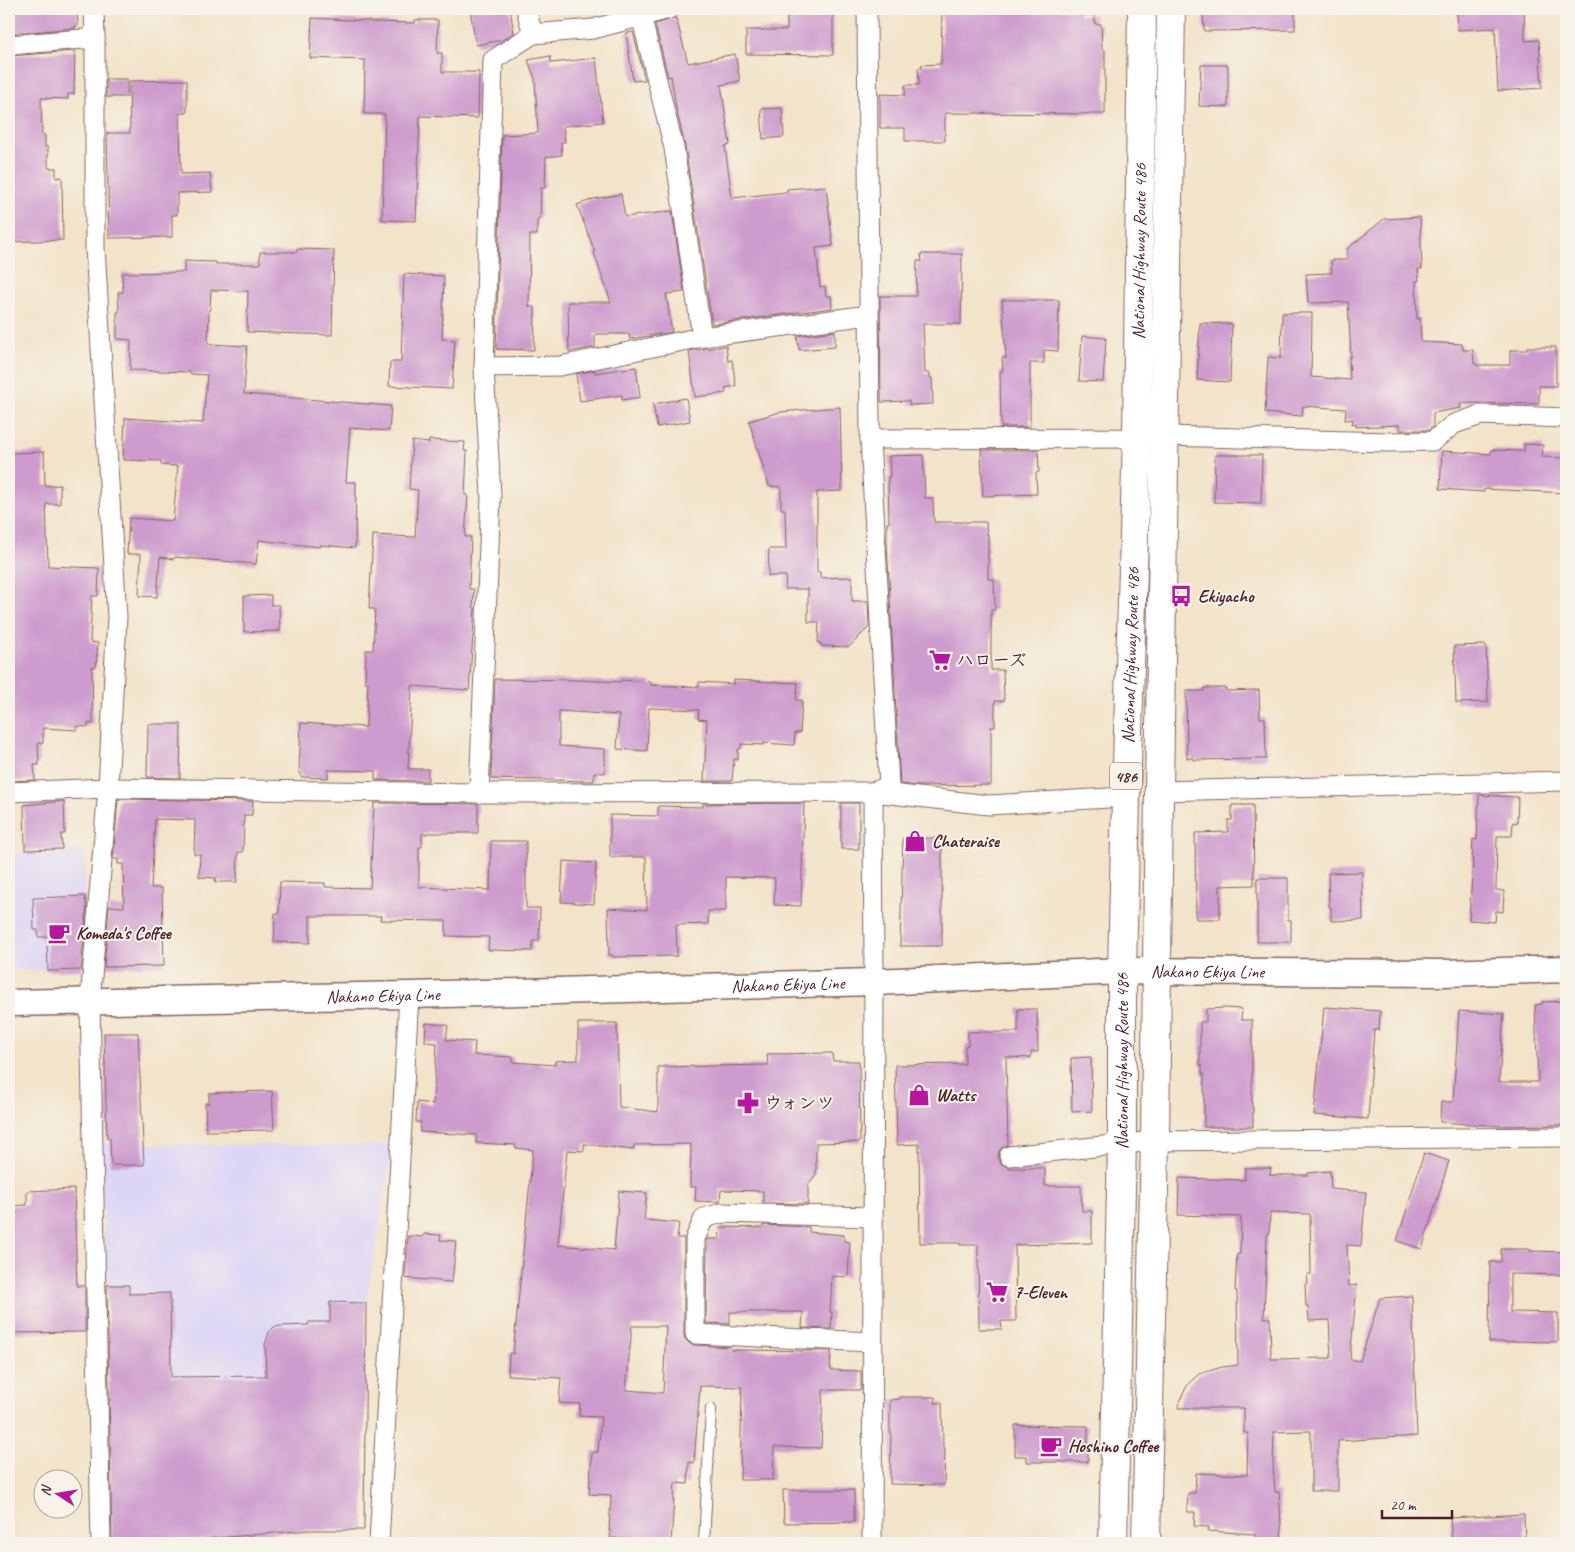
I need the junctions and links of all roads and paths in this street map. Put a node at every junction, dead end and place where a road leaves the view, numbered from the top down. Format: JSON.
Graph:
{"nodes":[{"id":1,"x":94,"y":9,"type":"edge"},
{"id":2,"x":526,"y":9,"type":"edge"},
{"id":3,"x":669,"y":9,"type":"edge"},
{"id":4,"x":867,"y":9,"type":"edge"},
{"id":5,"x":1142,"y":9,"type":"edge"},
{"id":6,"x":1171,"y":9,"type":"edge"},
{"id":7,"x":641,"y":16,"type":"junction"},
{"id":8,"x":532,"y":34,"type":"junction"},
{"id":9,"x":95,"y":38,"type":"junction"},
{"id":10,"x":9,"y":45,"type":"edge"},
{"id":11,"x":869,"y":315,"type":"junction"},
{"id":12,"x":702,"y":337,"type":"junction"},
{"id":13,"x":484,"y":367,"type":"junction"},
{"id":14,"x":1566,"y":418,"type":"edge"},
{"id":15,"x":1165,"y":436,"type":"junction"},
{"id":16,"x":1136,"y":438,"type":"junction"},
{"id":17,"x":870,"y":439,"type":"junction"},
{"id":18,"x":1566,"y":781,"type":"edge"},
{"id":19,"x":108,"y":788,"type":"junction"},
{"id":20,"x":1159,"y":791,"type":"junction"},
{"id":21,"x":9,"y":792,"type":"edge"},
{"id":22,"x":479,"y":792,"type":"junction"},
{"id":23,"x":873,"y":792,"type":"junction"},
{"id":24,"x":1126,"y":797,"type":"junction"},
{"id":25,"x":1566,"y":969,"type":"edge"},
{"id":26,"x":1122,"y":971,"type":"junction"},
{"id":27,"x":1158,"y":972,"type":"junction"},
{"id":28,"x":874,"y":982,"type":"junction"},
{"id":29,"x":410,"y":995,"type":"junction"},
{"id":30,"x":90,"y":1001,"type":"junction"},
{"id":31,"x":9,"y":1003,"type":"edge"},
{"id":32,"x":1566,"y":1137,"type":"edge"},
{"id":33,"x":1156,"y":1142,"type":"junction"},
{"id":34,"x":1122,"y":1144,"type":"junction"},
{"id":35,"x":1009,"y":1156,"type":"dead end"},
{"id":36,"x":872,"y":1218,"type":"junction"},
{"id":37,"x":872,"y":1342,"type":"junction"},
{"id":38,"x":711,"y":1409,"type":"dead end"},
{"id":39,"x":102,"y":1543,"type":"edge"},
{"id":40,"x":379,"y":1543,"type":"edge"},
{"id":41,"x":704,"y":1543,"type":"edge"},
{"id":42,"x":872,"y":1543,"type":"edge"},
{"id":43,"x":1114,"y":1543,"type":"edge"},
{"id":44,"x":1146,"y":1543,"type":"edge"}],
"edges":[{"from":1,"to":9,"type":"street"},
{"from":2,"to":8,"type":"street"},
{"from":3,"to":7,"type":"street"},
{"from":4,"to":11,"type":"street"},
{"from":5,"to":16,"type":"highway","name":"National Highway Route 486","number":"486"},
{"from":6,"to":15,"type":"highway","name":"National Highway Route 486","number":"486"},
{"from":7,"to":8,"type":"street"},
{"from":7,"to":12,"type":"street"},
{"from":8,"to":13,"type":"street"},
{"from":9,"to":10,"type":"street"},
{"from":9,"to":19,"type":"street"},
{"from":11,"to":12,"type":"street"},
{"from":11,"to":17,"type":"street"},
{"from":12,"to":13,"type":"street"},
{"from":13,"to":22,"type":"street"},
{"from":14,"to":15,"type":"street"},
{"from":15,"to":16,"type":"street"},
{"from":15,"to":20,"type":"highway","name":"National Highway Route 486","number":"486"},
{"from":16,"to":17,"type":"street"},
{"from":16,"to":24,"type":"highway","name":"National Highway Route 486","number":"486"},
{"from":17,"to":23,"type":"street"},
{"from":18,"to":20,"type":"street"},
{"from":19,"to":21,"type":"street"},
{"from":19,"to":22,"type":"street"},
{"from":19,"to":30,"type":"street"},
{"from":20,"to":27,"type":"highway","name":"National Highway Route 486","number":"486"},
{"from":22,"to":23,"type":"street"},
{"from":23,"to":24,"type":"street"},
{"from":23,"to":28,"type":"street"},
{"from":24,"to":26,"type":"highway","name":"National Highway Route 486","number":"486"},
{"from":25,"to":27,"type":"main road","name":"Nakano Ekiya Line"},
{"from":26,"to":27,"type":"main road","name":"Nakano Ekiya Line"},
{"from":26,"to":28,"type":"main road","name":"Nakano Ekiya Line"},
{"from":26,"to":34,"type":"highway","name":"National Highway Route 486","number":"486"},
{"from":27,"to":33,"type":"highway","name":"National Highway Route 486","number":"486"},
{"from":28,"to":29,"type":"main road","name":"Nakano Ekiya Line"},
{"from":28,"to":36,"type":"street"},
{"from":29,"to":30,"type":"main road","name":"Nakano Ekiya Line"},
{"from":29,"to":40,"type":"street"},
{"from":30,"to":31,"type":"main road","name":"Nakano Ekiya Line"},
{"from":30,"to":39,"type":"street"},
{"from":32,"to":33,"type":"street"},
{"from":33,"to":34,"type":"street"},
{"from":33,"to":44,"type":"highway","name":"National Highway Route 486","number":"486"},
{"from":34,"to":35,"type":"street"},
{"from":34,"to":43,"type":"highway","name":"National Highway Route 486","number":"486"},
{"from":36,"to":37,"type":"street"},
{"from":36,"to":37,"type":"street"},
{"from":37,"to":42,"type":"street"},
{"from":38,"to":41,"type":"lane"}]}
